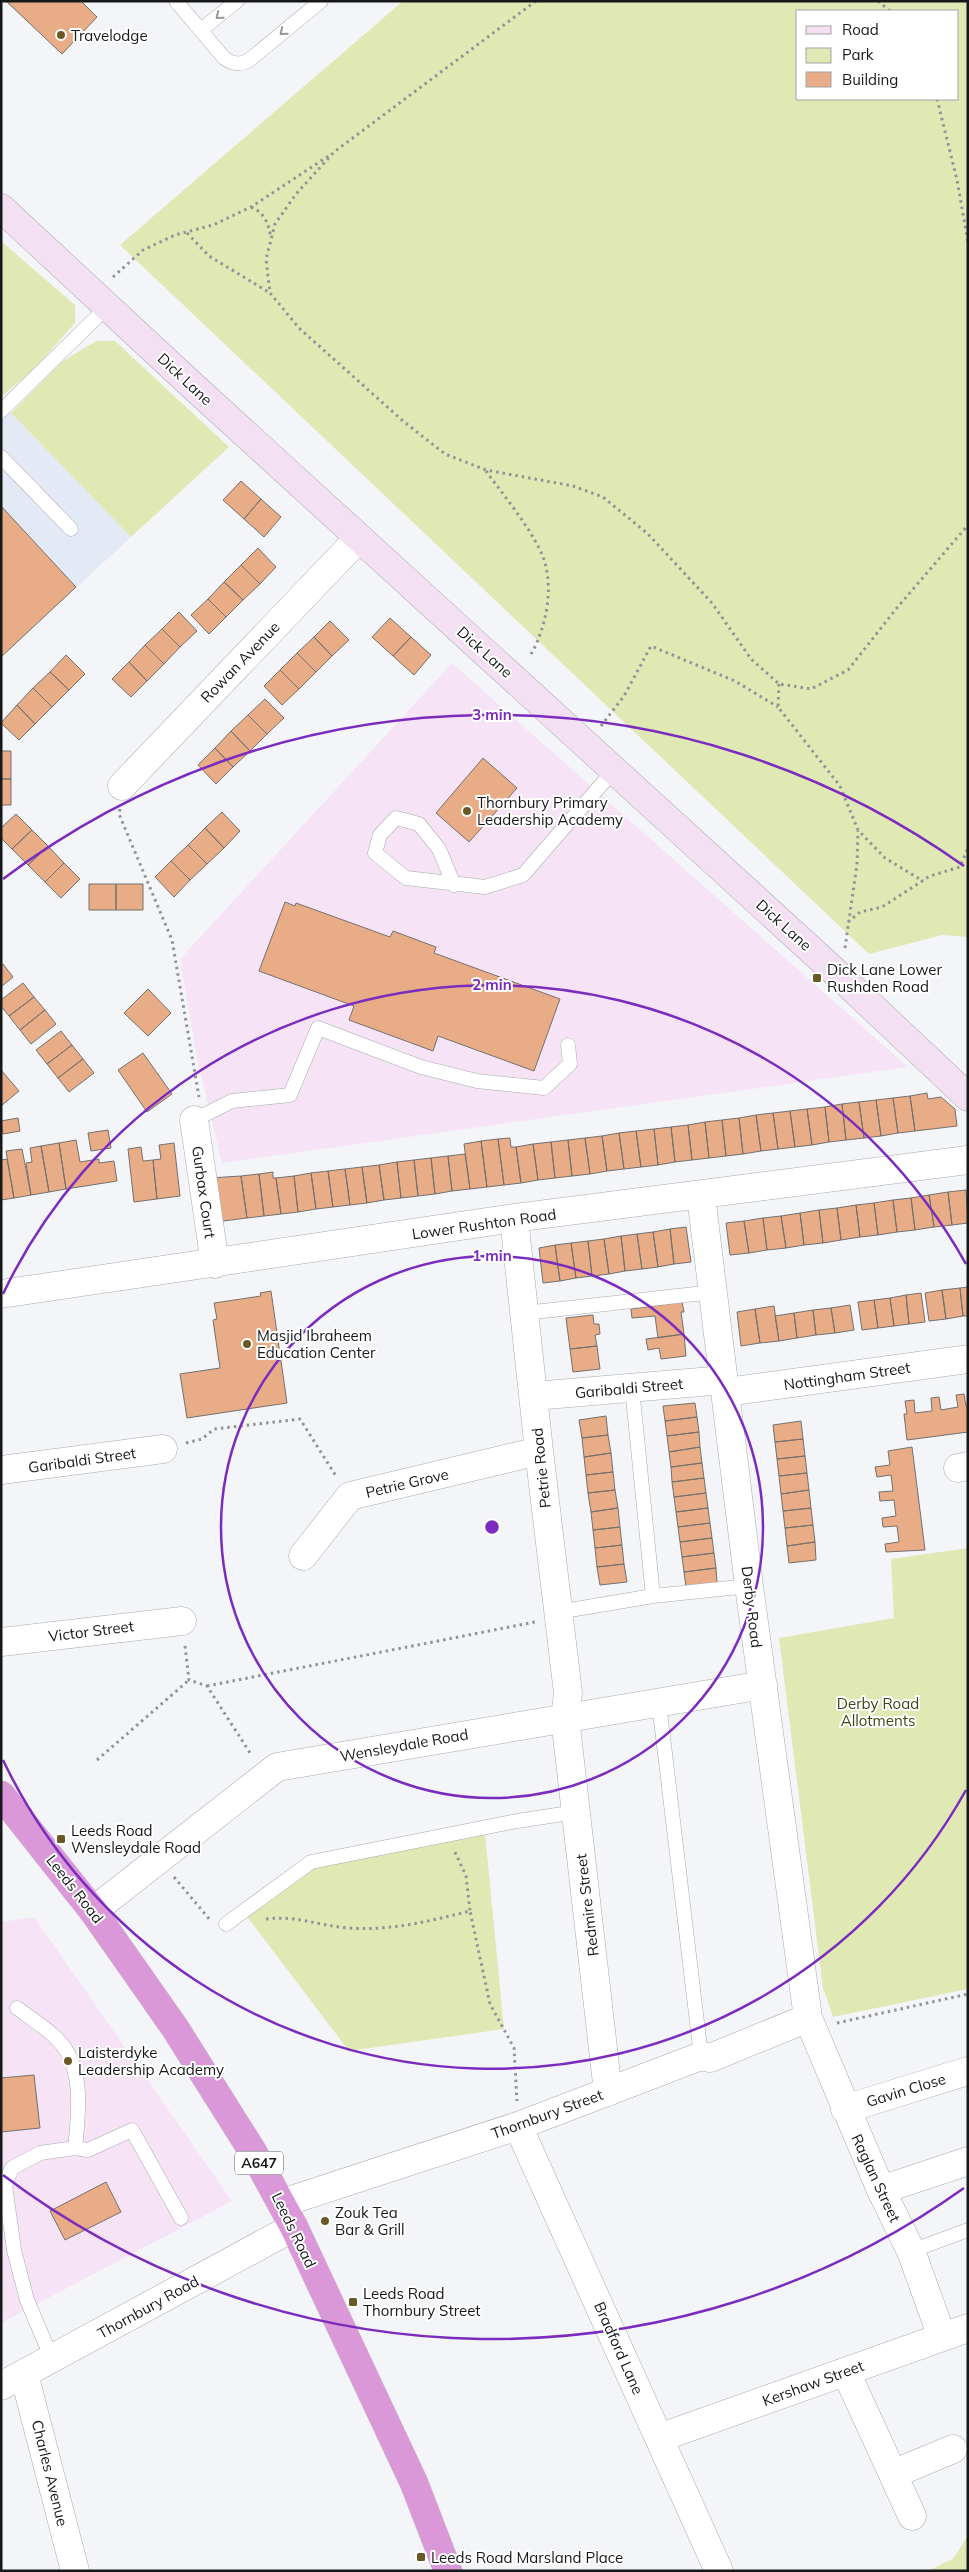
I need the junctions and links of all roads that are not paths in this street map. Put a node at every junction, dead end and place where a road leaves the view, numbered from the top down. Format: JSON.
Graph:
{"nodes":[{"id":1,"x":176,"y":1,"type":"edge"},
{"id":2,"x":237,"y":1,"type":"edge"},
{"id":3,"x":321,"y":1,"type":"edge"},
{"id":4,"x":201,"y":30,"type":"junction"},
{"id":5,"x":1,"y":208,"type":"edge"},
{"id":6,"x":108,"y":307,"type":"junction"},
{"id":7,"x":1,"y":411,"type":"edge"},
{"id":8,"x":1,"y":457,"type":"edge"},
{"id":9,"x":71,"y":529,"type":"dead end"},
{"id":10,"x":359,"y":538,"type":"junction"},
{"id":11,"x":614,"y":770,"type":"junction"},
{"id":12,"x":122,"y":786,"type":"road end"},
{"id":13,"x":454,"y":885,"type":"junction"},
{"id":14,"x":568,"y":1045,"type":"dead end"},
{"id":15,"x":968,"y":1097,"type":"edge"},
{"id":16,"x":194,"y":1120,"type":"joint"},
{"id":17,"x":968,"y":1160,"type":"edge"},
{"id":18,"x":701,"y":1196,"type":"junction"},
{"id":19,"x":514,"y":1218,"type":"junction"},
{"id":20,"x":215,"y":1264,"type":"junction"},
{"id":21,"x":713,"y":1292,"type":"junction"},
{"id":22,"x":1,"y":1294,"type":"edge"},
{"id":23,"x":524,"y":1313,"type":"junction"},
{"id":24,"x":968,"y":1359,"type":"edge"},
{"id":25,"x":725,"y":1386,"type":"junction"},
{"id":26,"x":632,"y":1388,"type":"junction"},
{"id":27,"x":534,"y":1396,"type":"junction"},
{"id":28,"x":163,"y":1449,"type":"road end"},
{"id":29,"x":539,"y":1451,"type":"junction"},
{"id":30,"x":1,"y":1470,"type":"edge"},
{"id":31,"x":303,"y":1556,"type":"dead end"},
{"id":32,"x":749,"y":1586,"type":"junction"},
{"id":33,"x":653,"y":1596,"type":"junction"},
{"id":34,"x":558,"y":1614,"type":"junction"},
{"id":35,"x":182,"y":1621,"type":"road end"},
{"id":36,"x":1,"y":1642,"type":"edge"},
{"id":37,"x":762,"y":1685,"type":"junction"},
{"id":38,"x":659,"y":1702,"type":"junction"},
{"id":39,"x":566,"y":1718,"type":"junction"},
{"id":40,"x":1,"y":1795,"type":"edge"},
{"id":41,"x":576,"y":1812,"type":"junction"},
{"id":42,"x":93,"y":1911,"type":"junction"},
{"id":43,"x":226,"y":1924,"type":"road end"},
{"id":44,"x":17,"y":2008,"type":"dead end"},
{"id":45,"x":810,"y":2024,"type":"junction"},
{"id":46,"x":701,"y":2056,"type":"junction"},
{"id":47,"x":968,"y":2071,"type":"edge"},
{"id":48,"x":608,"y":2092,"type":"junction"},
{"id":49,"x":845,"y":2109,"type":"junction"},
{"id":50,"x":518,"y":2126,"type":"junction"},
{"id":51,"x":75,"y":2148,"type":"junction"},
{"id":52,"x":968,"y":2161,"type":"edge"},
{"id":53,"x":881,"y":2190,"type":"junction"},
{"id":54,"x":288,"y":2215,"type":"junction"},
{"id":55,"x":181,"y":2218,"type":"dead end"},
{"id":56,"x":968,"y":2230,"type":"edge"},
{"id":57,"x":911,"y":2251,"type":"junction"},
{"id":58,"x":968,"y":2328,"type":"edge"},
{"id":59,"x":942,"y":2338,"type":"junction"},
{"id":60,"x":52,"y":2359,"type":"junction"},
{"id":61,"x":846,"y":2372,"type":"junction"},
{"id":62,"x":13,"y":2380,"type":"edge"},
{"id":63,"x":659,"y":2438,"type":"junction"},
{"id":64,"x":953,"y":2449,"type":"dead end"},
{"id":65,"x":893,"y":2474,"type":"junction"},
{"id":66,"x":912,"y":2516,"type":"dead end"},
{"id":67,"x":75,"y":2571,"type":"edge"},
{"id":68,"x":448,"y":2571,"type":"edge"},
{"id":69,"x":719,"y":2571,"type":"edge"}],
"edges":[{"from":1,"to":4,"type":"lane"},
{"from":2,"to":4,"type":"lane","one_way":true},
{"from":3,"to":4,"type":"lane","one_way":true},
{"from":5,"to":6,"type":"street","name":"Dick Lane"},
{"from":6,"to":7,"type":"lane"},
{"from":6,"to":10,"type":"street","name":"Dick Lane"},
{"from":8,"to":9,"type":"lane"},
{"from":10,"to":11,"type":"street","name":"Dick Lane"},
{"from":10,"to":12,"type":"street","name":"Rowan Avenue"},
{"from":11,"to":13,"type":"lane"},
{"from":11,"to":15,"type":"street","name":"Dick Lane"},
{"from":13,"to":13,"type":"lane"},
{"from":14,"to":16,"type":"lane"},
{"from":16,"to":20,"type":"street","name":"Gurbax Court"},
{"from":17,"to":18,"type":"street","name":"Lower Rushton Road"},
{"from":18,"to":19,"type":"street","name":"Lower Rushton Road"},
{"from":18,"to":21,"type":"street","name":"Derby Road"},
{"from":19,"to":20,"type":"street","name":"Lower Rushton Road"},
{"from":19,"to":23,"type":"street","name":"Petrie Road"},
{"from":20,"to":22,"type":"street","name":"Lower Rushton Road"},
{"from":21,"to":23,"type":"lane"},
{"from":21,"to":25,"type":"street","name":"Derby Road"},
{"from":23,"to":27,"type":"street","name":"Petrie Road"},
{"from":24,"to":25,"type":"street","name":"Nottingham Street"},
{"from":25,"to":26,"type":"street","name":"Garibaldi Street"},
{"from":25,"to":32,"type":"street","name":"Derby Road"},
{"from":26,"to":27,"type":"street","name":"Garibaldi Street"},
{"from":26,"to":33,"type":"lane"},
{"from":27,"to":29,"type":"street","name":"Petrie Road"},
{"from":28,"to":30,"type":"street","name":"Garibaldi Street"},
{"from":29,"to":31,"type":"street","name":"Petrie Grove"},
{"from":29,"to":34,"type":"street","name":"Petrie Road"},
{"from":32,"to":33,"type":"lane"},
{"from":32,"to":37,"type":"street","name":"Derby Road"},
{"from":33,"to":34,"type":"lane"},
{"from":34,"to":39,"type":"street","name":"Petrie Road"},
{"from":35,"to":36,"type":"street","name":"Victor Street"},
{"from":37,"to":38,"type":"street","name":"Wensleydale Road"},
{"from":37,"to":45,"type":"street","name":"Derby Road"},
{"from":38,"to":39,"type":"street","name":"Wensleydale Road"},
{"from":38,"to":46,"type":"lane"},
{"from":39,"to":41,"type":"street","name":"Redmire Street"},
{"from":39,"to":42,"type":"street","name":"Wensleydale Road"},
{"from":40,"to":42,"type":"highway","name":"Leeds Road","number":"A647"},
{"from":41,"to":43,"type":"lane"},
{"from":41,"to":48,"type":"street","name":"Redmire Street"},
{"from":42,"to":54,"type":"highway","name":"Leeds Road","number":"A647"},
{"from":44,"to":51,"type":"lane"},
{"from":45,"to":46,"type":"street","name":"Thornbury Street"},
{"from":45,"to":49,"type":"street","name":"Raglan Street"},
{"from":46,"to":48,"type":"street","name":"Thornbury Street"},
{"from":47,"to":49,"type":"street","name":"Gavin Close"},
{"from":48,"to":50,"type":"street","name":"Thornbury Street"},
{"from":49,"to":53,"type":"street","name":"Raglan Street"},
{"from":50,"to":54,"type":"street","name":"Thornbury Street"},
{"from":50,"to":63,"type":"street","name":"Bradford Lane"},
{"from":51,"to":55,"type":"lane"},
{"from":51,"to":60,"type":"lane"},
{"from":52,"to":53,"type":"street"},
{"from":53,"to":57,"type":"street","name":"Raglan Street"},
{"from":54,"to":60,"type":"street","name":"Thornbury Road"},
{"from":54,"to":68,"type":"highway","name":"Leeds Road","number":"A647"},
{"from":56,"to":57,"type":"lane"},
{"from":57,"to":59,"type":"street","name":"Raglan Street"},
{"from":58,"to":59,"type":"street","name":"Kershaw Street"},
{"from":59,"to":61,"type":"street","name":"Kershaw Street"},
{"from":60,"to":62,"type":"street","name":"Thornbury Road"},
{"from":61,"to":63,"type":"street","name":"Kershaw Street"},
{"from":61,"to":65,"type":"street"},
{"from":62,"to":67,"type":"street","name":"Charles Avenue"},
{"from":63,"to":69,"type":"street","name":"Bradford Lane"},
{"from":64,"to":65,"type":"street"},
{"from":65,"to":66,"type":"street"}]}
